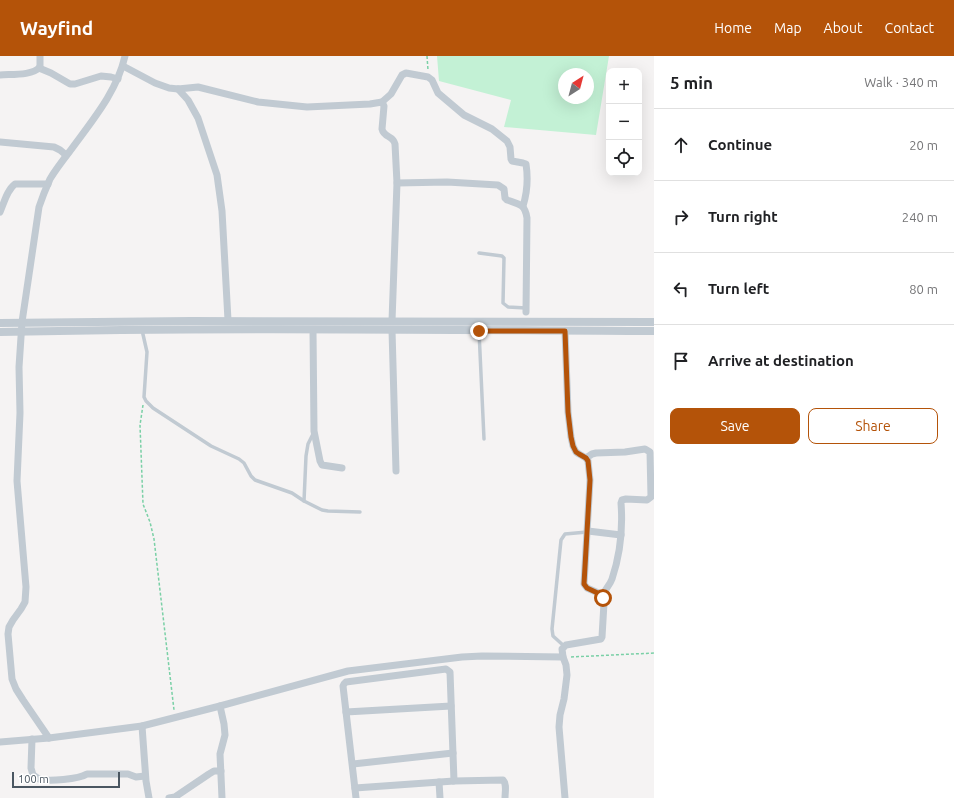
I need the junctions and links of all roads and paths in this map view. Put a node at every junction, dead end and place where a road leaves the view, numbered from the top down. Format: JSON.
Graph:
{"nodes":[{"id":1,"x":40,"y":56,"type":"edge"},
{"id":2,"x":125,"y":56,"type":"edge"},
{"id":3,"x":427,"y":56,"type":"edge"},
{"id":4,"x":123,"y":66,"type":"junction"},
{"id":5,"x":39,"y":68,"type":"junction"},
{"id":6,"x":0,"y":75,"type":"edge"},
{"id":7,"x":428,"y":77,"type":"junction"},
{"id":8,"x":118,"y":79,"type":"junction"},
{"id":9,"x":178,"y":89,"type":"junction"},
{"id":10,"x":382,"y":102,"type":"junction"},
{"id":11,"x":0,"y":142,"type":"edge"},
{"id":12,"x":66,"y":155,"type":"junction"},
{"id":13,"x":397,"y":183,"type":"junction"},
{"id":14,"x":48,"y":184,"type":"junction"},
{"id":15,"x":523,"y":206,"type":"junction"},
{"id":16,"x":0,"y":212,"type":"edge"},
{"id":17,"x":479,"y":253,"type":"dead end"},
{"id":18,"x":526,"y":310,"type":"joint"},
{"id":19,"x":228,"y":320,"type":"junction"},
{"id":20,"x":392,"y":321,"type":"junction"},
{"id":21,"x":22,"y":322,"type":"junction"},
{"id":22,"x":654,"y":322,"type":"edge"},
{"id":23,"x":0,"y":323,"type":"edge"},
{"id":24,"x":142,"y":330,"type":"junction"},
{"id":25,"x":312,"y":330,"type":"junction"},
{"id":26,"x":392,"y":330,"type":"junction"},
{"id":27,"x":479,"y":331,"type":"junction"},
{"id":28,"x":565,"y":331,"type":"junction"},
{"id":29,"x":0,"y":332,"type":"edge"},
{"id":30,"x":22,"y":332,"type":"junction"},
{"id":31,"x":654,"y":332,"type":"edge"},
{"id":32,"x":146,"y":401,"type":"junction"},
{"id":33,"x":314,"y":431,"type":"junction"},
{"id":34,"x":484,"y":439,"type":"dead end"},
{"id":35,"x":586,"y":458,"type":"junction"},
{"id":36,"x":342,"y":468,"type":"dead end"},
{"id":37,"x":396,"y":471,"type":"dead end"},
{"id":38,"x":304,"y":501,"type":"junction"},
{"id":39,"x":360,"y":512,"type":"dead end"},
{"id":40,"x":588,"y":531,"type":"junction"},
{"id":41,"x":621,"y":535,"type":"junction"},
{"id":42,"x":604,"y":596,"type":"junction"},
{"id":43,"x":564,"y":646,"type":"junction"},
{"id":44,"x":654,"y":653,"type":"edge"},
{"id":45,"x":563,"y":657,"type":"junction"},
{"id":46,"x":220,"y":706,"type":"junction"},
{"id":47,"x":452,"y":706,"type":"junction"},
{"id":48,"x":346,"y":712,"type":"junction"},
{"id":49,"x":175,"y":718,"type":"junction"},
{"id":50,"x":142,"y":726,"type":"junction"},
{"id":51,"x":49,"y":738,"type":"junction"},
{"id":52,"x":32,"y":739,"type":"junction"},
{"id":53,"x":0,"y":742,"type":"edge"},
{"id":54,"x":453,"y":753,"type":"junction"},
{"id":55,"x":352,"y":764,"type":"junction"},
{"id":56,"x":221,"y":772,"type":"junction"},
{"id":57,"x":145,"y":776,"type":"junction"},
{"id":58,"x":454,"y":781,"type":"junction"},
{"id":59,"x":439,"y":782,"type":"junction"},
{"id":60,"x":355,"y":788,"type":"junction"},
{"id":61,"x":149,"y":798,"type":"edge"},
{"id":62,"x":169,"y":798,"type":"edge"},
{"id":63,"x":222,"y":798,"type":"edge"},
{"id":64,"x":356,"y":798,"type":"edge"},
{"id":65,"x":440,"y":798,"type":"edge"},
{"id":66,"x":505,"y":798,"type":"edge"},
{"id":67,"x":564,"y":798,"type":"edge"}],
"edges":[{"from":1,"to":5,"type":"street"},
{"from":2,"to":4,"type":"street"},
{"from":3,"to":7,"type":"path"},
{"from":4,"to":8,"type":"street"},
{"from":4,"to":9,"type":"street"},
{"from":5,"to":6,"type":"street"},
{"from":5,"to":8,"type":"street"},
{"from":7,"to":10,"type":"street"},
{"from":7,"to":15,"type":"street"},
{"from":8,"to":12,"type":"street"},
{"from":9,"to":10,"type":"street"},
{"from":9,"to":19,"type":"street"},
{"from":10,"to":13,"type":"street"},
{"from":11,"to":12,"type":"street"},
{"from":12,"to":14,"type":"street"},
{"from":13,"to":15,"type":"street"},
{"from":13,"to":20,"type":"street"},
{"from":14,"to":16,"type":"street"},
{"from":14,"to":21,"type":"street"},
{"from":15,"to":18,"type":"street"},
{"from":17,"to":18,"type":"lane"},
{"from":19,"to":20,"type":"street"},
{"from":19,"to":21,"type":"street"},
{"from":20,"to":22,"type":"street"},
{"from":21,"to":23,"type":"street"},
{"from":21,"to":30,"type":"street"},
{"from":24,"to":25,"type":"street"},
{"from":24,"to":30,"type":"street"},
{"from":24,"to":32,"type":"lane"},
{"from":25,"to":26,"type":"street"},
{"from":25,"to":33,"type":"street"},
{"from":26,"to":27,"type":"street"},
{"from":26,"to":37,"type":"street"},
{"from":27,"to":28,"type":"street"},
{"from":27,"to":34,"type":"lane"},
{"from":28,"to":31,"type":"street"},
{"from":28,"to":35,"type":"street"},
{"from":29,"to":30,"type":"street"},
{"from":30,"to":51,"type":"street"},
{"from":32,"to":38,"type":"lane"},
{"from":32,"to":49,"type":"path"},
{"from":33,"to":36,"type":"street"},
{"from":33,"to":38,"type":"lane"},
{"from":35,"to":40,"type":"street"},
{"from":35,"to":41,"type":"street"},
{"from":38,"to":39,"type":"lane"},
{"from":40,"to":41,"type":"street"},
{"from":40,"to":42,"type":"street"},
{"from":40,"to":43,"type":"lane"},
{"from":41,"to":42,"type":"street"},
{"from":42,"to":43,"type":"street"},
{"from":43,"to":45,"type":"street"},
{"from":44,"to":45,"type":"path"},
{"from":45,"to":46,"type":"street"},
{"from":45,"to":67,"type":"street"},
{"from":46,"to":49,"type":"street"},
{"from":46,"to":56,"type":"street"},
{"from":47,"to":48,"type":"street"},
{"from":47,"to":48,"type":"street"},
{"from":47,"to":54,"type":"street"},
{"from":48,"to":55,"type":"street"},
{"from":49,"to":50,"type":"street"},
{"from":50,"to":51,"type":"street"},
{"from":50,"to":57,"type":"street"},
{"from":51,"to":52,"type":"street"},
{"from":52,"to":53,"type":"street"},
{"from":52,"to":57,"type":"street"},
{"from":54,"to":55,"type":"street"},
{"from":54,"to":58,"type":"street"},
{"from":55,"to":60,"type":"street"},
{"from":56,"to":62,"type":"street"},
{"from":56,"to":63,"type":"street"},
{"from":57,"to":61,"type":"street"},
{"from":58,"to":59,"type":"street"},
{"from":58,"to":66,"type":"street"},
{"from":59,"to":60,"type":"street"},
{"from":59,"to":65,"type":"street"},
{"from":60,"to":64,"type":"street"}]}
